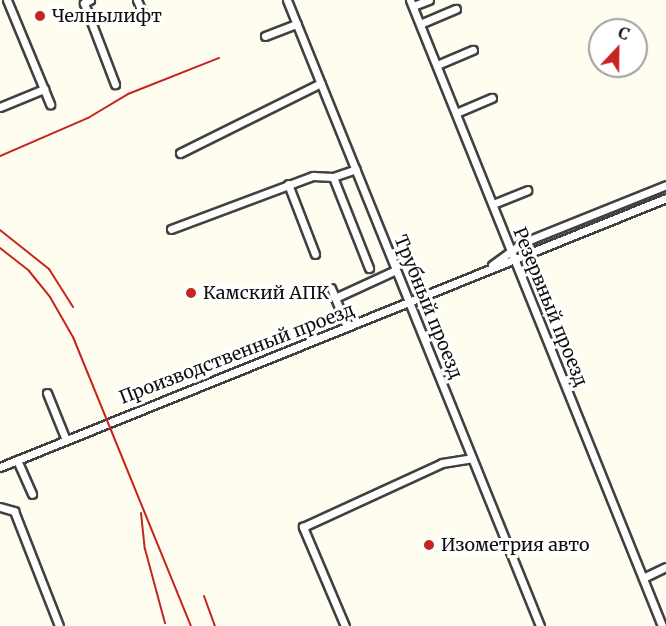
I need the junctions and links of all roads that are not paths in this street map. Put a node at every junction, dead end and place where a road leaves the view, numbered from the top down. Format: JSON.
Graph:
{"nodes":[{"id":1,"x":7,"y":0,"type":"edge"},
{"id":2,"x":90,"y":0,"type":"edge"},
{"id":3,"x":137,"y":0,"type":"edge"},
{"id":4,"x":287,"y":0,"type":"edge"},
{"id":5,"x":429,"y":0,"type":"edge"},
{"id":6,"x":412,"y":3,"type":"edge"},
{"id":7,"x":456,"y":9,"type":"dead end"},
{"id":8,"x":143,"y":14,"type":"dead end"},
{"id":9,"x":297,"y":24,"type":"junction"},
{"id":10,"x":420,"y":24,"type":"junction"},
{"id":11,"x":266,"y":36,"type":"dead end"},
{"id":12,"x":473,"y":50,"type":"dead end"},
{"id":13,"x":436,"y":65,"type":"junction"},
{"id":14,"x":321,"y":83,"type":"junction"},
{"id":15,"x":115,"y":84,"type":"dead end"},
{"id":16,"x":44,"y":89,"type":"junction"},
{"id":17,"x":492,"y":98,"type":"dead end"},
{"id":18,"x":50,"y":104,"type":"dead end"},
{"id":19,"x":0,"y":107,"type":"edge"},
{"id":20,"x":456,"y":113,"type":"junction"},
{"id":21,"x":180,"y":153,"type":"dead end"},
{"id":22,"x":356,"y":169,"type":"junction"},
{"id":23,"x":333,"y":177,"type":"junction"},
{"id":24,"x":288,"y":184,"type":"junction"},
{"id":25,"x":666,"y":184,"type":"edge"},
{"id":26,"x":527,"y":190,"type":"dead end"},
{"id":27,"x":653,"y":190,"type":"junction"},
{"id":28,"x":666,"y":198,"type":"edge"},
{"id":29,"x":658,"y":201,"type":"junction"},
{"id":30,"x":493,"y":204,"type":"junction"},
{"id":31,"x":171,"y":229,"type":"dead end"},
{"id":32,"x":512,"y":251,"type":"junction"},
{"id":33,"x":315,"y":254,"type":"dead end"},
{"id":34,"x":515,"y":259,"type":"junction"},
{"id":35,"x":369,"y":268,"type":"dead end"},
{"id":36,"x":396,"y":270,"type":"junction"},
{"id":37,"x":486,"y":270,"type":"junction"},
{"id":38,"x":331,"y":288,"type":"dead end"},
{"id":39,"x":335,"y":298,"type":"junction"},
{"id":40,"x":409,"y":301,"type":"junction"},
{"id":41,"x":347,"y":327,"type":"junction"},
{"id":42,"x":47,"y":393,"type":"dead end"},
{"id":43,"x":66,"y":440,"type":"junction"},
{"id":44,"x":472,"y":458,"type":"junction"},
{"id":45,"x":17,"y":460,"type":"junction"},
{"id":46,"x":0,"y":467,"type":"edge"},
{"id":47,"x":32,"y":494,"type":"dead end"},
{"id":48,"x":0,"y":507,"type":"edge"},
{"id":49,"x":666,"y":567,"type":"edge"},
{"id":50,"x":644,"y":581,"type":"junction"},
{"id":51,"x":59,"y":626,"type":"edge"},
{"id":52,"x":345,"y":626,"type":"edge"},
{"id":53,"x":540,"y":626,"type":"edge"},
{"id":54,"x":662,"y":626,"type":"edge"}],
"edges":[{"from":1,"to":16,"type":"street"},
{"from":2,"to":15,"type":"street"},
{"from":3,"to":8,"type":"street"},
{"from":4,"to":9,"type":"street","name":"Трубный проезд"},
{"from":5,"to":6,"type":"street"},
{"from":6,"to":10,"type":"street","name":"Резервный проезд"},
{"from":7,"to":10,"type":"street"},
{"from":9,"to":11,"type":"street"},
{"from":9,"to":14,"type":"street","name":"Трубный проезд"},
{"from":10,"to":13,"type":"street","name":"Резервный проезд"},
{"from":12,"to":13,"type":"street"},
{"from":13,"to":20,"type":"street","name":"Резервный проезд"},
{"from":14,"to":21,"type":"street"},
{"from":14,"to":22,"type":"street","name":"Трубный проезд"},
{"from":16,"to":18,"type":"street"},
{"from":16,"to":19,"type":"street"},
{"from":17,"to":20,"type":"street"},
{"from":20,"to":30,"type":"street","name":"Резервный проезд"},
{"from":22,"to":23,"type":"street"},
{"from":22,"to":36,"type":"street","name":"Трубный проезд"},
{"from":23,"to":24,"type":"street"},
{"from":23,"to":35,"type":"street"},
{"from":24,"to":31,"type":"street"},
{"from":24,"to":33,"type":"street"},
{"from":25,"to":27,"type":"street","name":"Производственный проезд"},
{"from":26,"to":30,"type":"street"},
{"from":27,"to":29,"type":"street"},
{"from":27,"to":32,"type":"street","name":"Производственный проезд"},
{"from":28,"to":29,"type":"street","name":"Производственный проезд"},
{"from":29,"to":34,"type":"street","name":"Производственный проезд"},
{"from":30,"to":32,"type":"street","name":"Резервный проезд"},
{"from":32,"to":34,"type":"street","name":"Резервный проезд"},
{"from":32,"to":37,"type":"street","name":"Производственный проезд"},
{"from":34,"to":37,"type":"street","name":"Производственный проезд"},
{"from":34,"to":50,"type":"street","name":"Резервный проезд"},
{"from":36,"to":39,"type":"street"},
{"from":36,"to":40,"type":"street","name":"Трубный проезд"},
{"from":37,"to":40,"type":"street","name":"Производственный проезд"},
{"from":38,"to":39,"type":"street"},
{"from":39,"to":41,"type":"street"},
{"from":40,"to":41,"type":"street","name":"Производственный проезд"},
{"from":40,"to":44,"type":"street","name":"Трубный проезд"},
{"from":41,"to":43,"type":"street","name":"Производственный проезд"},
{"from":42,"to":43,"type":"street"},
{"from":43,"to":45,"type":"street","name":"Производственный проезд"},
{"from":44,"to":52,"type":"street"},
{"from":44,"to":53,"type":"street","name":"Трубный проезд"},
{"from":45,"to":46,"type":"street","name":"Производственный проезд"},
{"from":45,"to":47,"type":"street"},
{"from":48,"to":51,"type":"street"},
{"from":49,"to":50,"type":"street"},
{"from":50,"to":54,"type":"street","name":"Резервный проезд"}]}
